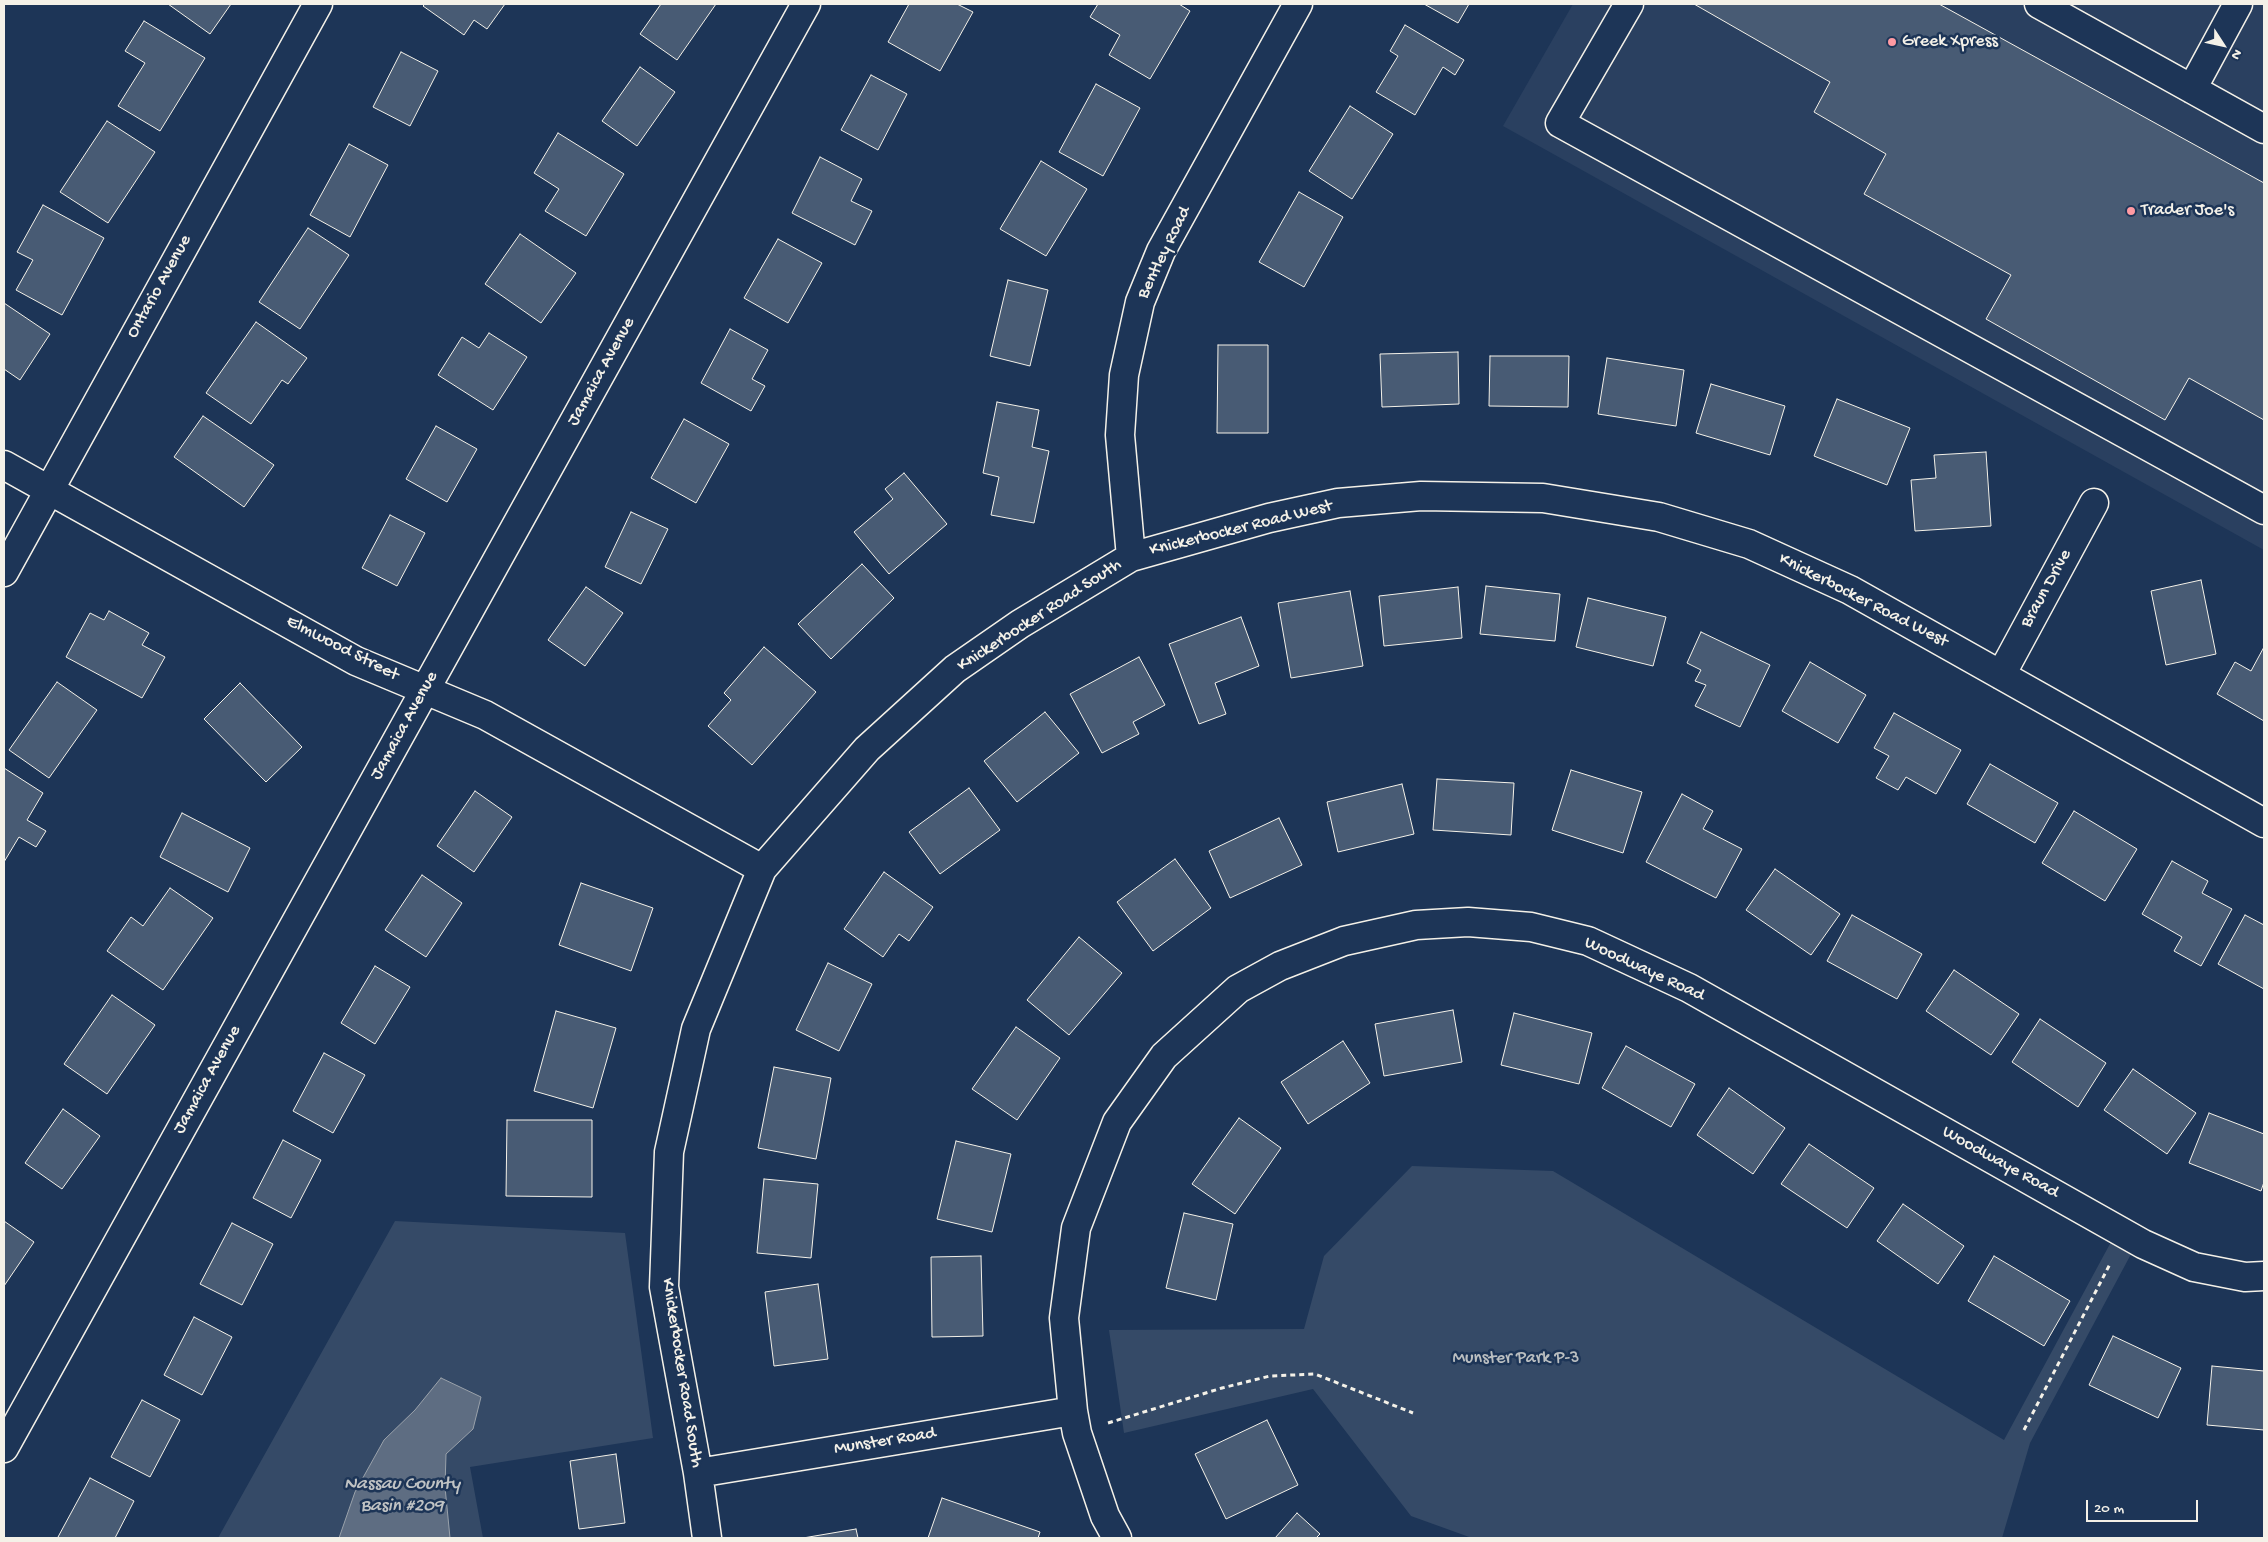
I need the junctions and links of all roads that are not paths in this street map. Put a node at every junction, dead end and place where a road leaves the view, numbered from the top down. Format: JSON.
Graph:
{"nodes":[{"id":1,"x":318,"y":4,"type":"edge"},
{"id":2,"x":806,"y":4,"type":"edge"},
{"id":3,"x":1298,"y":4,"type":"edge"},
{"id":4,"x":1629,"y":4,"type":"edge"},
{"id":5,"x":2039,"y":4,"type":"edge"},
{"id":6,"x":2238,"y":4,"type":"edge"},
{"id":7,"x":2192,"y":88,"type":"junction"},
{"id":8,"x":2264,"y":129,"type":"edge"},
{"id":9,"x":4,"y":465,"type":"edge"},
{"id":10,"x":48,"y":489,"type":"junction"},
{"id":11,"x":2094,"y":503,"type":"dead end"},
{"id":12,"x":2264,"y":510,"type":"edge"},
{"id":13,"x":1131,"y":557,"type":"junction"},
{"id":14,"x":4,"y":572,"type":"edge"},
{"id":15,"x":2001,"y":675,"type":"junction"},
{"id":16,"x":425,"y":690,"type":"junction"},
{"id":17,"x":2264,"y":823,"type":"edge"},
{"id":18,"x":762,"y":869,"type":"junction"},
{"id":19,"x":2264,"y":1276,"type":"edge"},
{"id":20,"x":1075,"y":1422,"type":"junction"},
{"id":21,"x":4,"y":1448,"type":"edge"},
{"id":22,"x":698,"y":1473,"type":"junction"},
{"id":23,"x":707,"y":1538,"type":"edge"},
{"id":24,"x":1117,"y":1538,"type":"edge"}],
"edges":[{"from":1,"to":10,"type":"street","name":"Ontario Avenue"},
{"from":2,"to":16,"type":"street","name":"Jamaica Avenue"},
{"from":3,"to":13,"type":"street","name":"Bentley Road"},
{"from":4,"to":12,"type":"street"},
{"from":5,"to":7,"type":"street"},
{"from":6,"to":7,"type":"street"},
{"from":7,"to":8,"type":"street"},
{"from":9,"to":10,"type":"street","name":"Elmwood Street"},
{"from":10,"to":14,"type":"street","name":"Ontario Avenue"},
{"from":10,"to":16,"type":"street","name":"Elmwood Street"},
{"from":11,"to":15,"type":"street","name":"Braun Drive"},
{"from":13,"to":15,"type":"street","name":"Knickerbocker Road West"},
{"from":13,"to":18,"type":"street","name":"Knickerbocker Road South"},
{"from":15,"to":17,"type":"street","name":"Knickerbocker Road West"},
{"from":16,"to":18,"type":"street","name":"Elmwood Street"},
{"from":16,"to":21,"type":"street","name":"Jamaica Avenue"},
{"from":18,"to":22,"type":"street","name":"Knickerbocker Road South"},
{"from":19,"to":20,"type":"street","name":"Woodwaye Road"},
{"from":20,"to":22,"type":"street","name":"Munster Road"},
{"from":20,"to":24,"type":"street","name":"Woodwaye Road"},
{"from":22,"to":23,"type":"street","name":"Knickerbocker Road South"}]}
